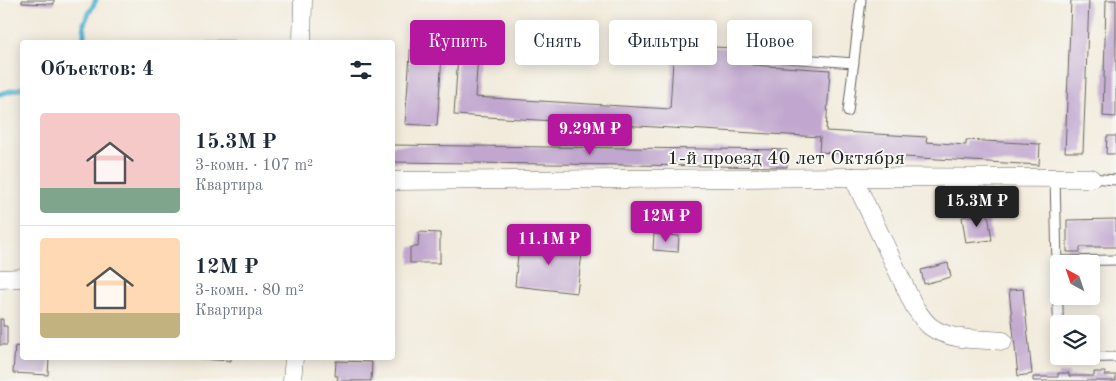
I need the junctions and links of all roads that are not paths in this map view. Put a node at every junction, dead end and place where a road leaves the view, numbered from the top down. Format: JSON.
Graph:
{"nodes":[{"id":1,"x":303,"y":0,"type":"edge"},
{"id":2,"x":861,"y":0,"type":"edge"},
{"id":3,"x":302,"y":40,"type":"edge"},
{"id":4,"x":812,"y":60,"type":"edge"},
{"id":5,"x":854,"y":63,"type":"junction"},
{"id":6,"x":848,"y":112,"type":"dead end"},
{"id":7,"x":853,"y":177,"type":"junction"},
{"id":8,"x":1055,"y":178,"type":"junction"},
{"id":9,"x":1091,"y":178,"type":"joint"},
{"id":10,"x":1116,"y":180,"type":"edge"},
{"id":11,"x":395,"y":181,"type":"edge"},
{"id":12,"x":1056,"y":255,"type":"edge"},
{"id":13,"x":1100,"y":260,"type":"edge"},
{"id":14,"x":1116,"y":260,"type":"edge"},
{"id":15,"x":20,"y":278,"type":"edge"},
{"id":16,"x":0,"y":279,"type":"edge"},
{"id":17,"x":1003,"y":341,"type":"dead end"},
{"id":18,"x":1100,"y":357,"type":"edge"},
{"id":19,"x":1116,"y":357,"type":"edge"},
{"id":20,"x":294,"y":360,"type":"edge"},
{"id":21,"x":292,"y":381,"type":"edge"}],
"edges":[{"from":1,"to":3,"type":"street"},
{"from":2,"to":5,"type":"lane"},
{"from":4,"to":5,"type":"lane"},
{"from":5,"to":6,"type":"lane"},
{"from":7,"to":8,"type":"street","name":"1-й проезд 40 лет Октября"},
{"from":7,"to":11,"type":"street","name":"1-й проезд 40 лет Октября"},
{"from":7,"to":17,"type":"street"},
{"from":8,"to":9,"type":"street","name":"1-й проезд 40 лет Октября"},
{"from":8,"to":12,"type":"lane"},
{"from":9,"to":10,"type":"lane"},
{"from":13,"to":14,"type":"lane"},
{"from":15,"to":16,"type":"street"},
{"from":18,"to":19,"type":"lane"},
{"from":20,"to":21,"type":"street"}]}
